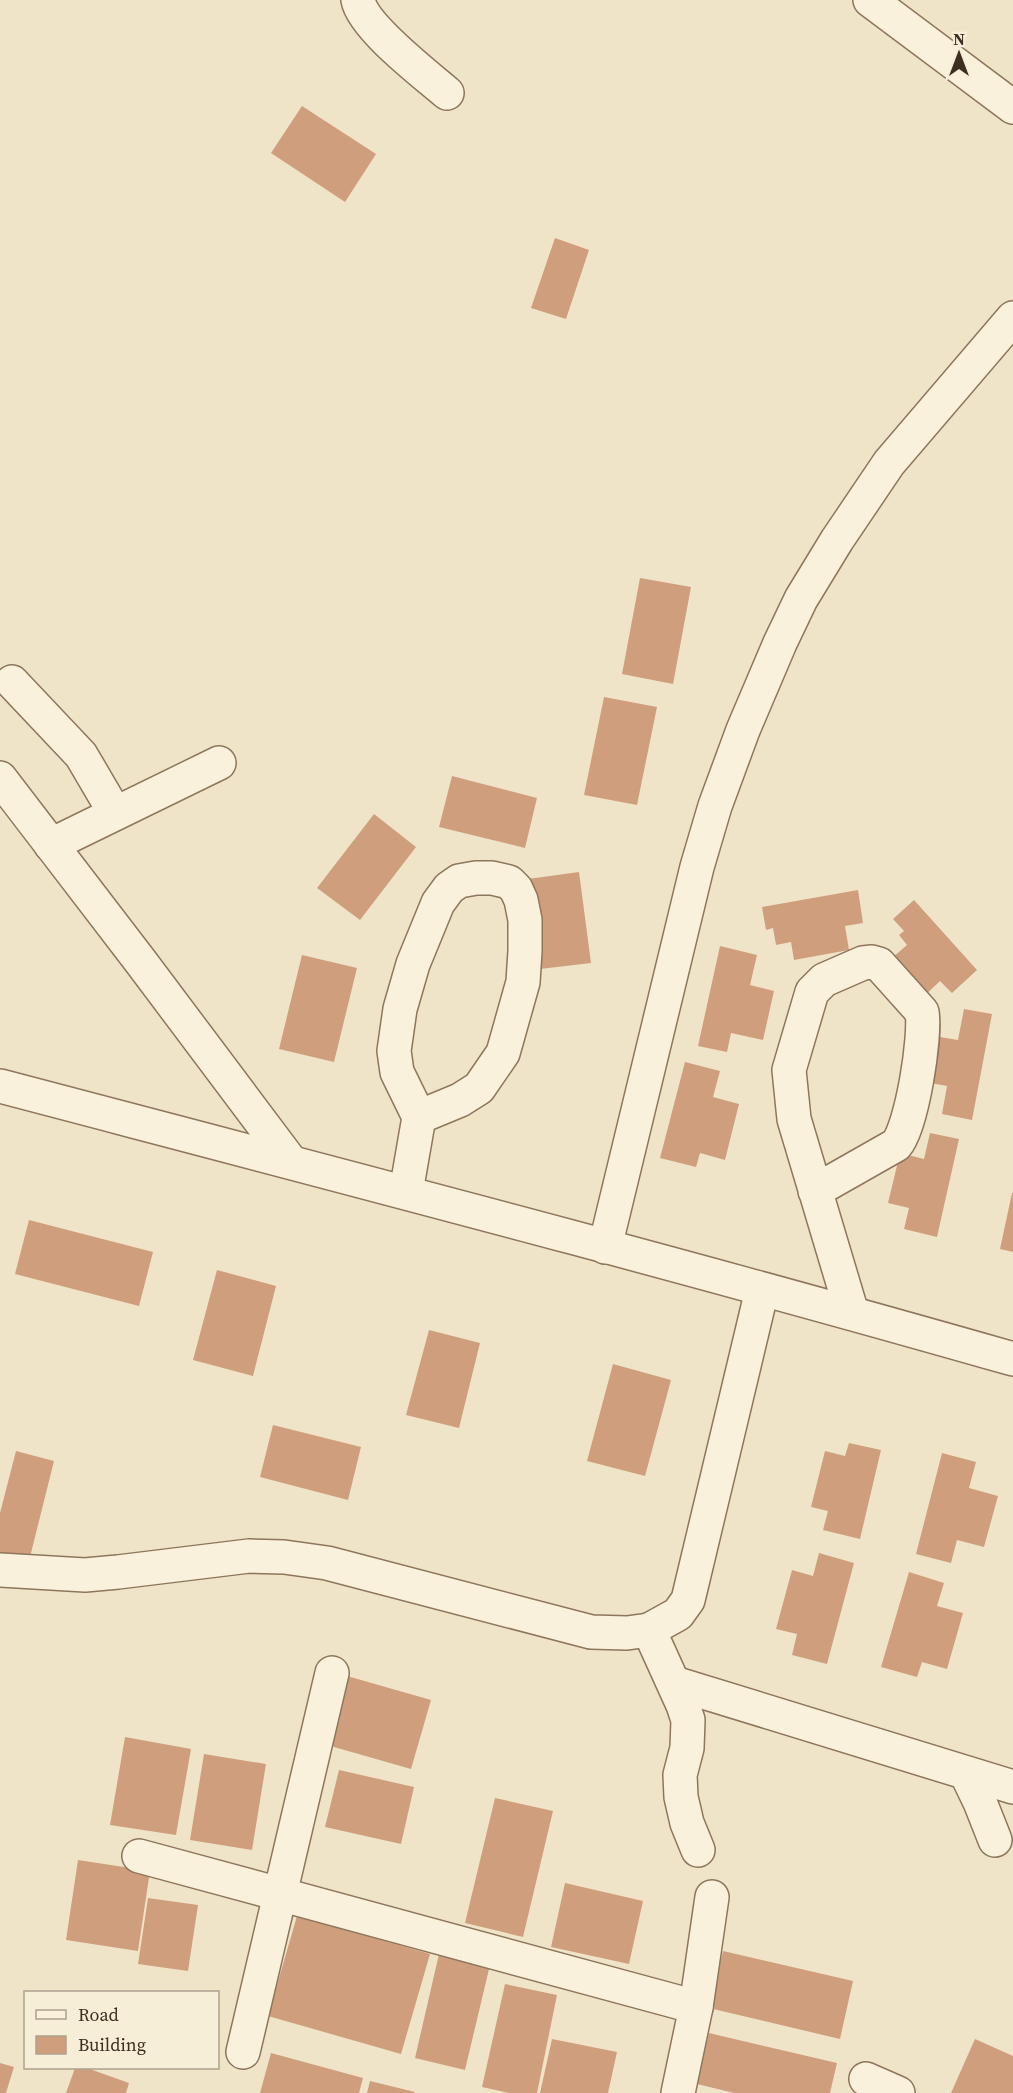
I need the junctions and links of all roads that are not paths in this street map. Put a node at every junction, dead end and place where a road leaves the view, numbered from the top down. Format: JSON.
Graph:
{"nodes":[{"id":1,"x":358,"y":0,"type":"edge"},
{"id":2,"x":870,"y":0,"type":"edge"},
{"id":3,"x":447,"y":93,"type":"dead end"},
{"id":4,"x":1013,"y":107,"type":"edge"},
{"id":5,"x":1013,"y":318,"type":"edge"},
{"id":6,"x":12,"y":682,"type":"dead end"},
{"id":7,"x":219,"y":763,"type":"dead end"},
{"id":8,"x":0,"y":778,"type":"edge"},
{"id":9,"x":115,"y":813,"type":"junction"},
{"id":10,"x":51,"y":845,"type":"junction"},
{"id":11,"x":0,"y":1086,"type":"edge"},
{"id":12,"x":419,"y":1118,"type":"junction"},
{"id":13,"x":291,"y":1162,"type":"junction"},
{"id":14,"x":815,"y":1191,"type":"junction"},
{"id":15,"x":406,"y":1192,"type":"junction"},
{"id":16,"x":605,"y":1247,"type":"junction"},
{"id":17,"x":762,"y":1290,"type":"junction"},
{"id":18,"x":852,"y":1313,"type":"junction"},
{"id":19,"x":1013,"y":1359,"type":"edge"},
{"id":20,"x":0,"y":1570,"type":"edge"},
{"id":21,"x":649,"y":1630,"type":"junction"},
{"id":22,"x":332,"y":1673,"type":"dead end"},
{"id":23,"x":674,"y":1683,"type":"junction"},
{"id":24,"x":966,"y":1773,"type":"junction"},
{"id":25,"x":1013,"y":1787,"type":"edge"},
{"id":26,"x":995,"y":1840,"type":"dead end"},
{"id":27,"x":698,"y":1850,"type":"dead end"},
{"id":28,"x":139,"y":1856,"type":"dead end"},
{"id":29,"x":280,"y":1895,"type":"junction"},
{"id":30,"x":712,"y":1897,"type":"dead end"},
{"id":31,"x":696,"y":2007,"type":"junction"},
{"id":32,"x":243,"y":2052,"type":"dead end"},
{"id":33,"x":866,"y":2079,"type":"dead end"},
{"id":34,"x":678,"y":2093,"type":"edge"},
{"id":35,"x":898,"y":2093,"type":"edge"}],
"edges":[{"from":1,"to":3,"type":"street"},
{"from":2,"to":4,"type":"street"},
{"from":5,"to":16,"type":"street"},
{"from":6,"to":9,"type":"street"},
{"from":7,"to":9,"type":"street"},
{"from":8,"to":10,"type":"street"},
{"from":9,"to":10,"type":"street"},
{"from":10,"to":13,"type":"street"},
{"from":11,"to":13,"type":"street"},
{"from":12,"to":12,"type":"street"},
{"from":12,"to":15,"type":"street"},
{"from":13,"to":15,"type":"street"},
{"from":14,"to":14,"type":"street"},
{"from":14,"to":18,"type":"street"},
{"from":15,"to":16,"type":"street"},
{"from":16,"to":17,"type":"street"},
{"from":17,"to":18,"type":"street"},
{"from":17,"to":21,"type":"street"},
{"from":18,"to":19,"type":"street"},
{"from":20,"to":21,"type":"street"},
{"from":21,"to":23,"type":"street"},
{"from":22,"to":29,"type":"street"},
{"from":23,"to":24,"type":"street"},
{"from":23,"to":27,"type":"street"},
{"from":24,"to":25,"type":"street"},
{"from":24,"to":26,"type":"street"},
{"from":28,"to":29,"type":"street"},
{"from":29,"to":31,"type":"street"},
{"from":29,"to":32,"type":"street"},
{"from":30,"to":31,"type":"street"},
{"from":31,"to":34,"type":"street"},
{"from":33,"to":35,"type":"street"}]}
